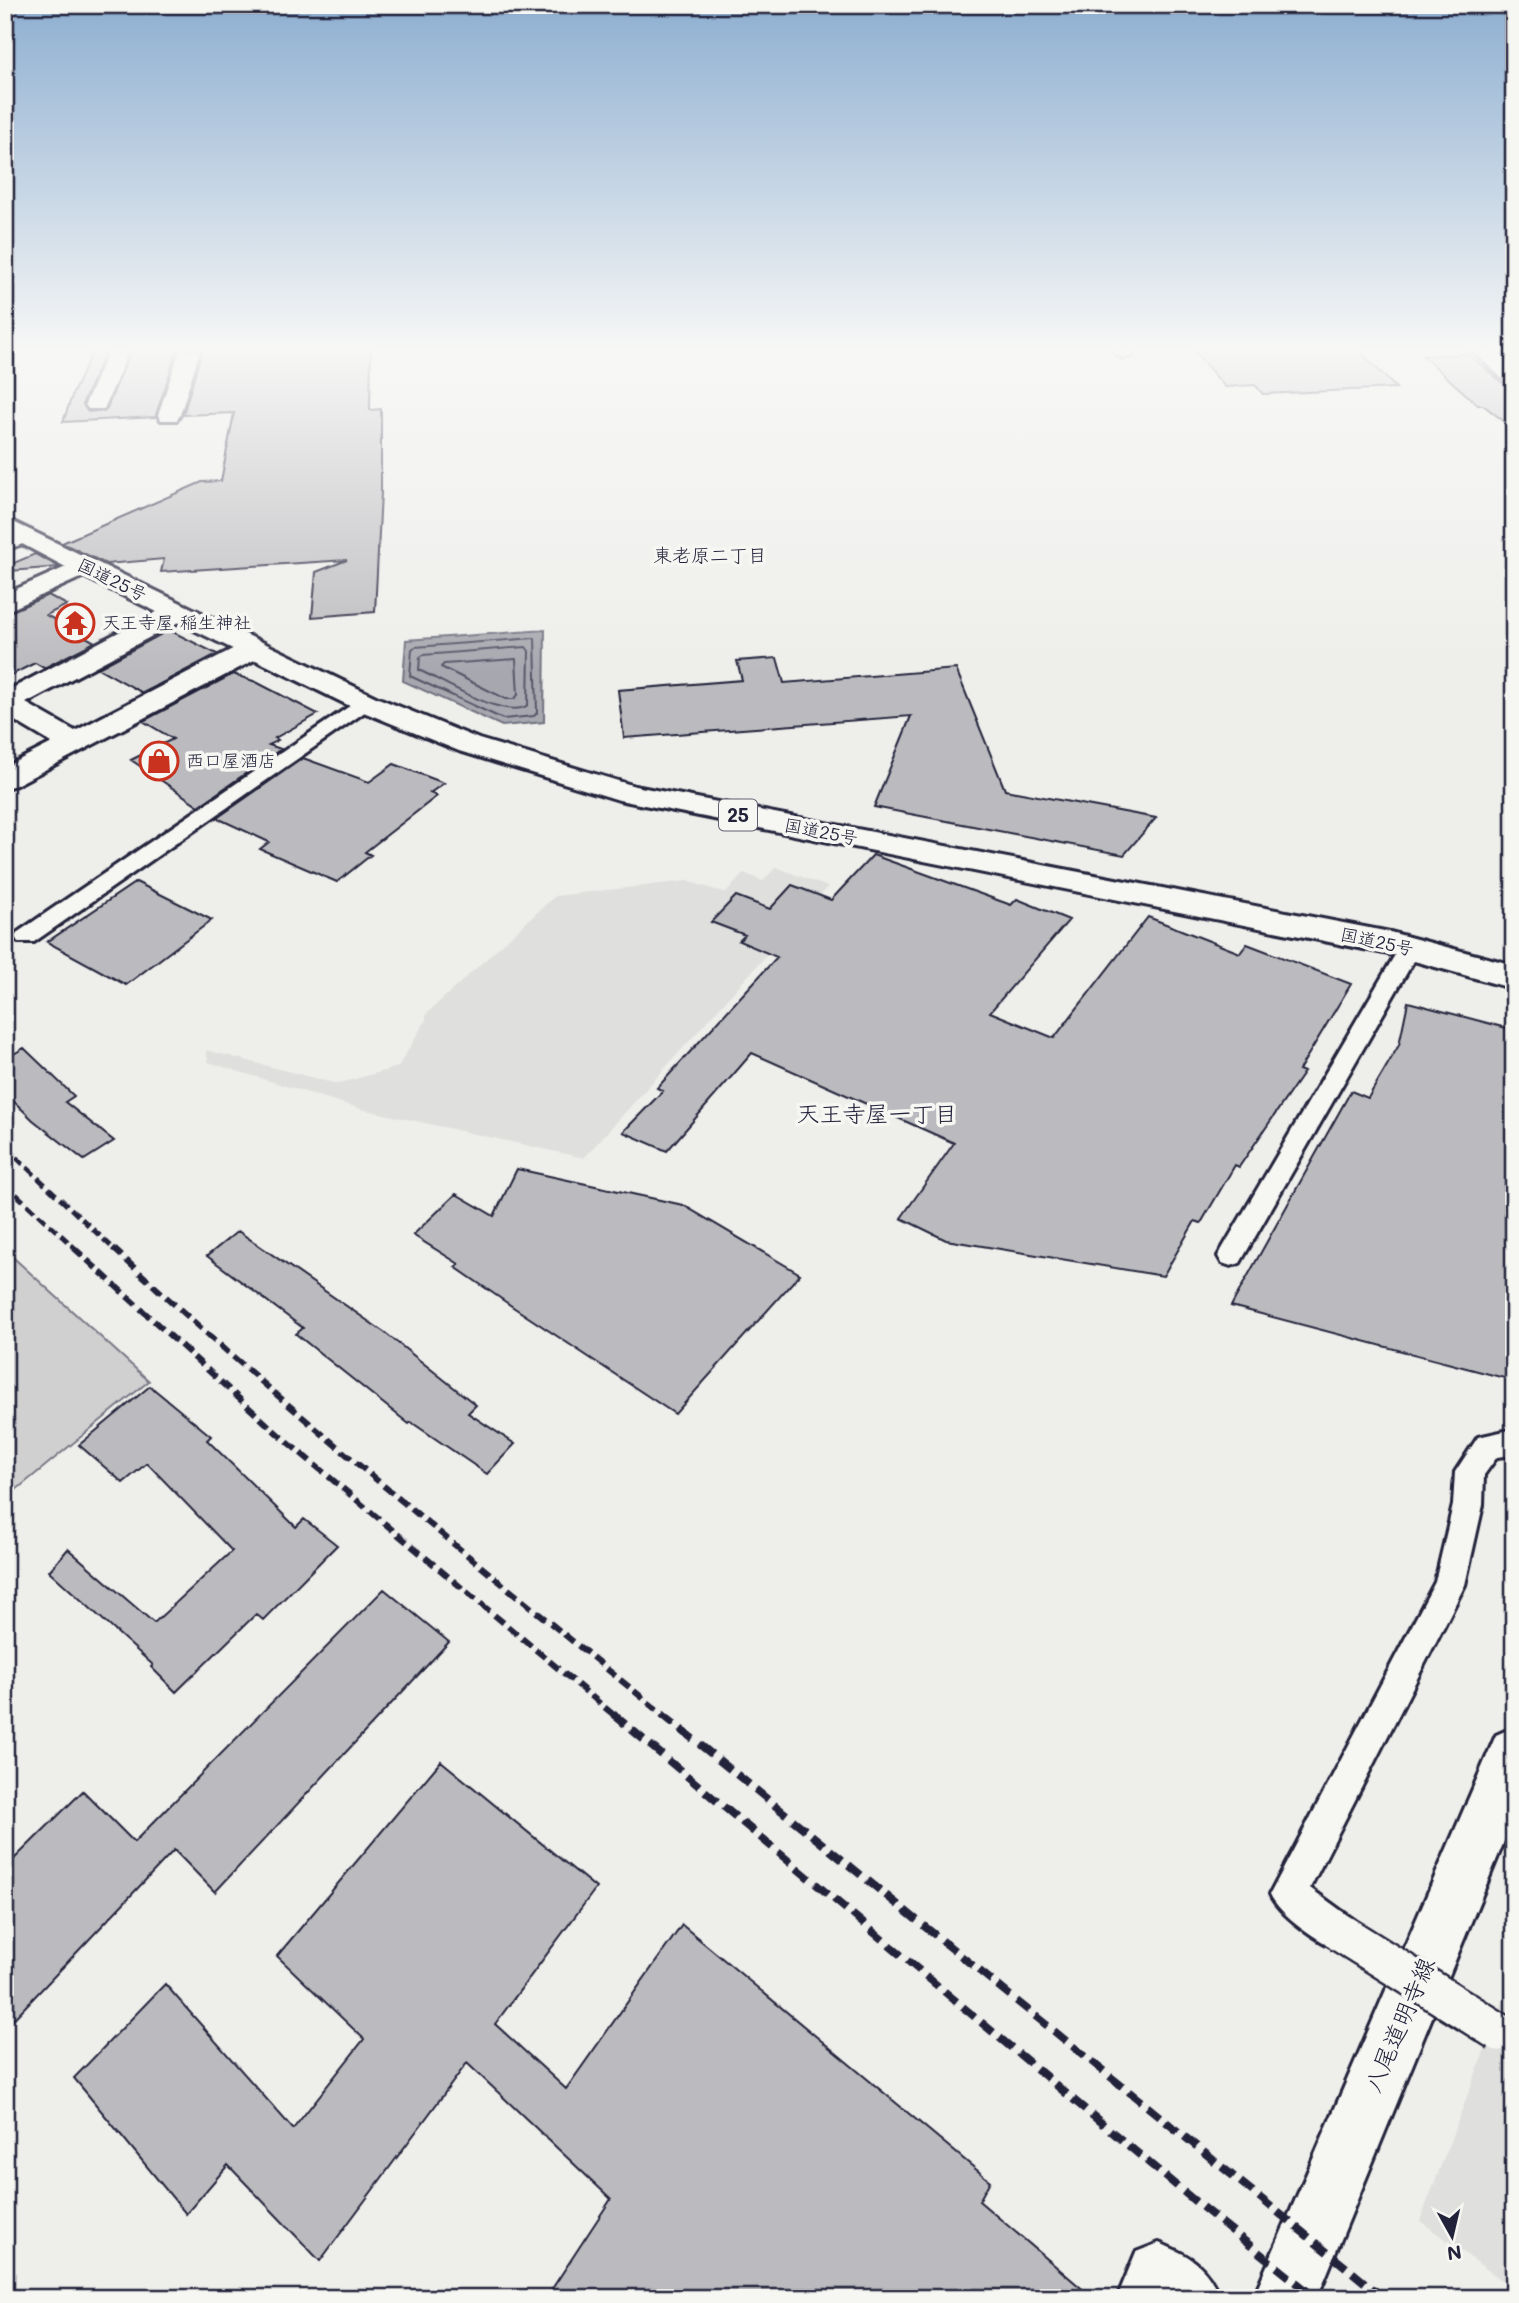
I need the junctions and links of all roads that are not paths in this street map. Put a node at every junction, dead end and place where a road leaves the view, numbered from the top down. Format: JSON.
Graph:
{"nodes":[{"id":1,"x":11,"y":535,"type":"edge"},
{"id":2,"x":84,"y":567,"type":"junction"},
{"id":3,"x":5,"y":604,"type":"edge"},
{"id":4,"x":177,"y":612,"type":"junction"},
{"id":5,"x":254,"y":649,"type":"junction"},
{"id":6,"x":366,"y":703,"type":"junction"},
{"id":7,"x":74,"y":743,"type":"junction"},
{"id":8,"x":5,"y":779,"type":"edge"},
{"id":9,"x":26,"y":937,"type":"dead end"},
{"id":10,"x":1410,"y":948,"type":"junction"},
{"id":11,"x":1514,"y":977,"type":"edge"},
{"id":12,"x":1231,"y":1256,"type":"dead end"},
{"id":13,"x":1514,"y":1442,"type":"edge"},
{"id":14,"x":1514,"y":1753,"type":"edge"},
{"id":15,"x":1506,"y":2036,"type":"edge"},
{"id":16,"x":1285,"y":2298,"type":"edge"}],
"edges":[{"from":1,"to":2,"type":"main road","name":"国道25号","number":"25"},
{"from":2,"to":3,"type":"main road"},
{"from":2,"to":4,"type":"main road","name":"国道25号","number":"25"},
{"from":4,"to":5,"type":"main road","name":"国道25号","number":"25"},
{"from":4,"to":7,"type":"main road"},
{"from":5,"to":6,"type":"main road","name":"国道25号","number":"25"},
{"from":5,"to":7,"type":"main road"},
{"from":6,"to":9,"type":"lane"},
{"from":6,"to":10,"type":"main road","name":"国道25号","number":"25"},
{"from":7,"to":8,"type":"main road"},
{"from":10,"to":11,"type":"main road","name":"国道25号","number":"25"},
{"from":10,"to":12,"type":"lane"},
{"from":13,"to":15,"type":"lane","bridge":true},
{"from":14,"to":16,"type":"main road","name":"八尾道明寺線"}]}
